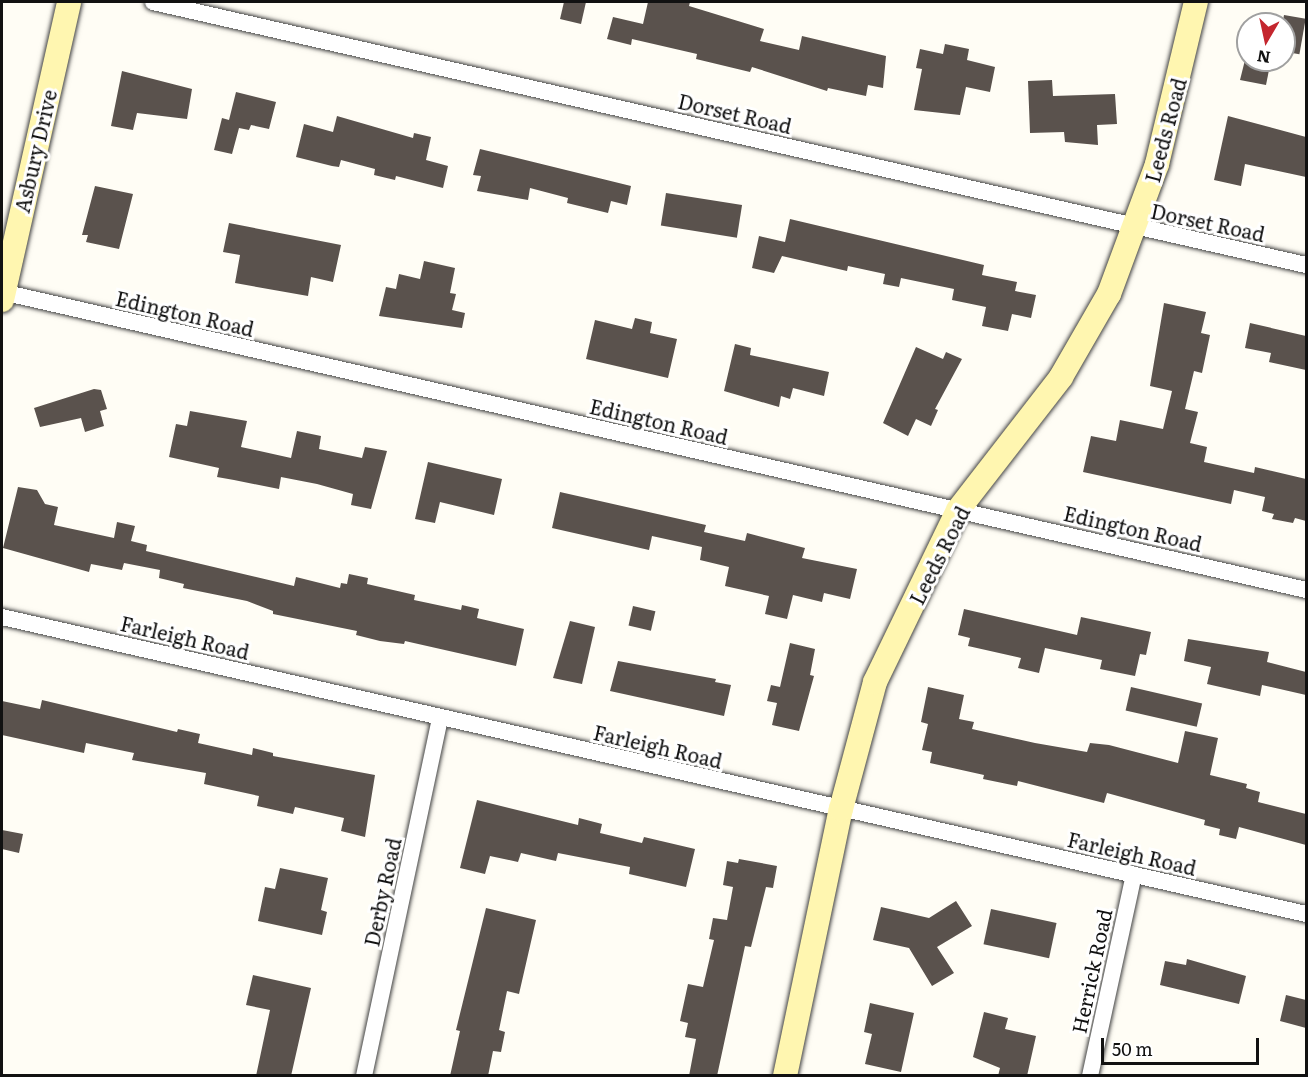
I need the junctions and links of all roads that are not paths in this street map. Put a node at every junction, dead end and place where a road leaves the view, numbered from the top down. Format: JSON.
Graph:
{"nodes":[{"id":1,"x":69,"y":2,"type":"edge"},
{"id":2,"x":153,"y":2,"type":"edge"},
{"id":3,"x":1196,"y":2,"type":"edge"},
{"id":4,"x":1136,"y":228,"type":"junction"},
{"id":5,"x":1306,"y":265,"type":"edge"},
{"id":6,"x":2,"y":295,"type":"edge"},
{"id":7,"x":958,"y":510,"type":"junction"},
{"id":8,"x":1306,"y":590,"type":"edge"},
{"id":9,"x":2,"y":617,"type":"edge"},
{"id":10,"x":440,"y":718,"type":"junction"},
{"id":11,"x":841,"y":809,"type":"junction"},
{"id":12,"x":1134,"y":875,"type":"junction"},
{"id":13,"x":1306,"y":914,"type":"edge"},
{"id":14,"x":364,"y":1076,"type":"edge"},
{"id":15,"x":784,"y":1076,"type":"edge"},
{"id":16,"x":1090,"y":1076,"type":"edge"}],
"edges":[{"from":1,"to":6,"type":"street","name":"Asbury Drive"},
{"from":2,"to":4,"type":"street","name":"Dorset Road"},
{"from":3,"to":4,"type":"street","name":"Leeds Road"},
{"from":4,"to":5,"type":"street","name":"Dorset Road"},
{"from":4,"to":7,"type":"street","name":"Leeds Road"},
{"from":6,"to":7,"type":"street","name":"Edington Road"},
{"from":7,"to":8,"type":"street","name":"Edington Road"},
{"from":7,"to":11,"type":"street","name":"Leeds Road"},
{"from":9,"to":10,"type":"street","name":"Farleigh Road"},
{"from":10,"to":11,"type":"street","name":"Farleigh Road"},
{"from":10,"to":14,"type":"street","name":"Derby Road"},
{"from":11,"to":12,"type":"street","name":"Farleigh Road"},
{"from":11,"to":15,"type":"street","name":"Leeds Road"},
{"from":12,"to":13,"type":"street","name":"Farleigh Road"},
{"from":12,"to":16,"type":"street","name":"Herrick Road"}]}
